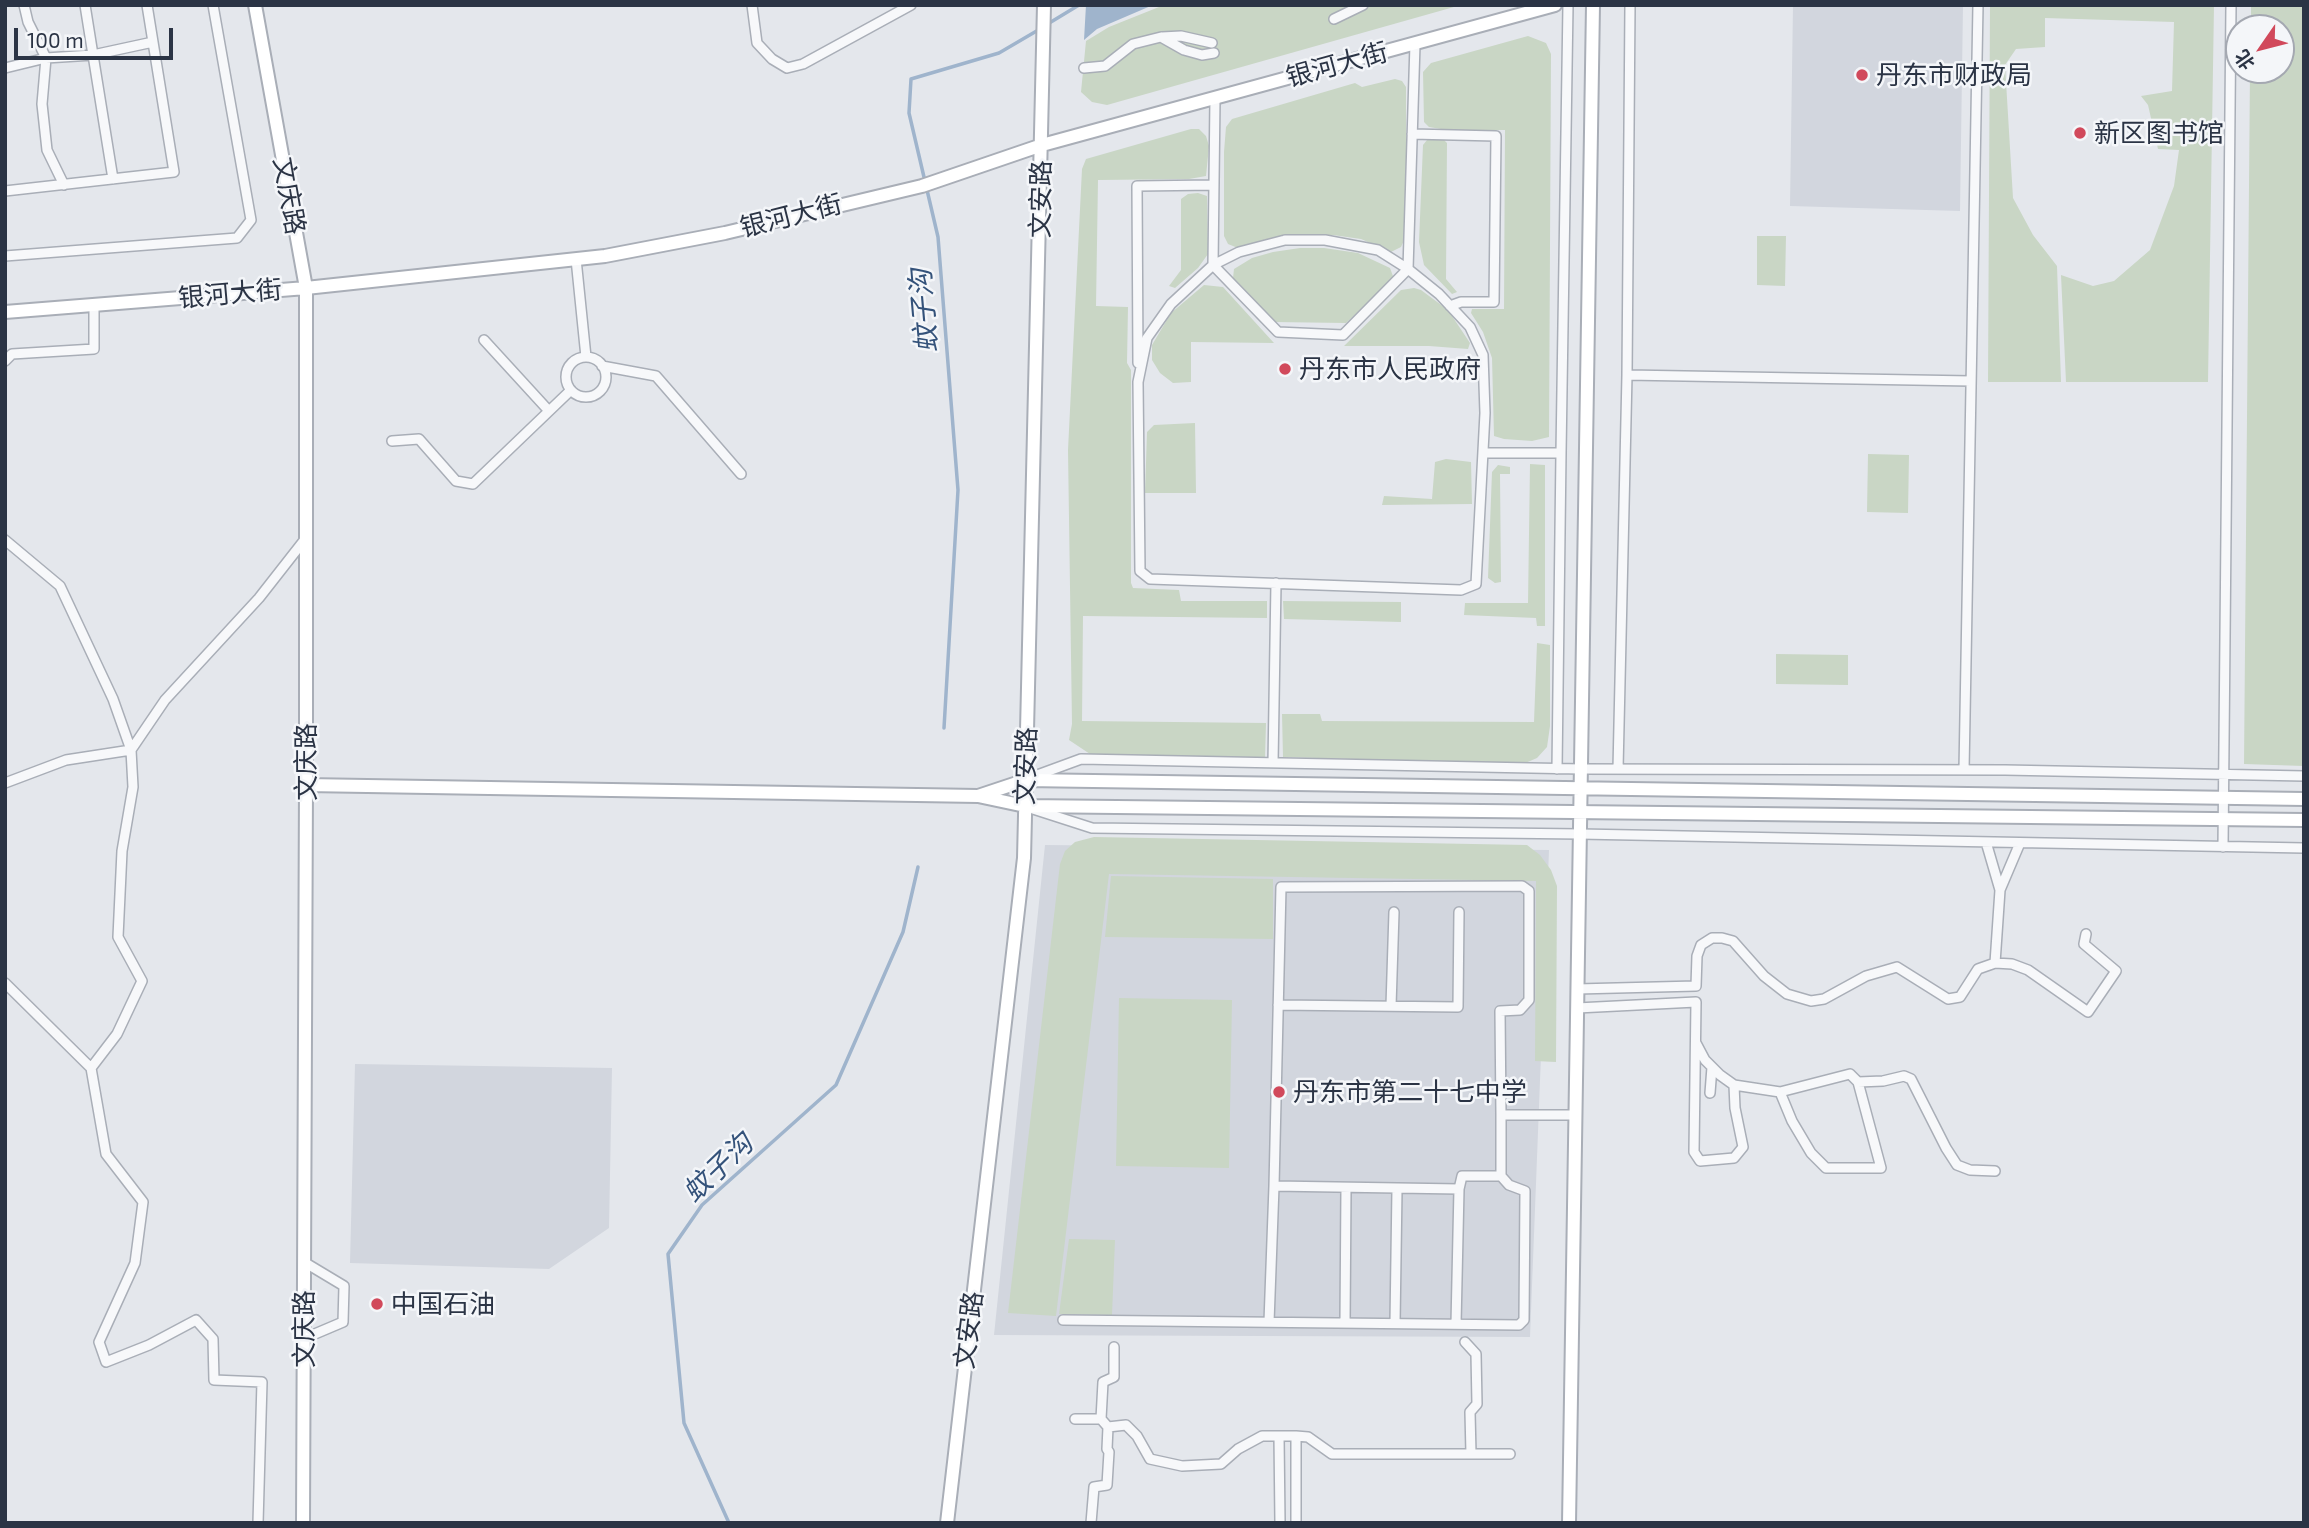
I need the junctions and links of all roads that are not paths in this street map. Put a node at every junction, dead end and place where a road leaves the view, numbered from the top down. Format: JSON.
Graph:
{"nodes":[{"id":1,"x":24,"y":5,"type":"edge"},
{"id":2,"x":85,"y":5,"type":"edge"},
{"id":3,"x":147,"y":5,"type":"edge"},
{"id":4,"x":213,"y":5,"type":"edge"},
{"id":5,"x":255,"y":5,"type":"edge"},
{"id":6,"x":752,"y":5,"type":"edge"},
{"id":7,"x":911,"y":5,"type":"edge"},
{"id":8,"x":1044,"y":5,"type":"edge"},
{"id":9,"x":1363,"y":5,"type":"edge"},
{"id":10,"x":1555,"y":5,"type":"edge"},
{"id":11,"x":1568,"y":5,"type":"edge"},
{"id":12,"x":1593,"y":5,"type":"edge"},
{"id":13,"x":1630,"y":5,"type":"edge"},
{"id":14,"x":1978,"y":5,"type":"edge"},
{"id":15,"x":2231,"y":5,"type":"edge"},
{"id":16,"x":1334,"y":19,"type":"dead end"},
{"id":17,"x":1161,"y":37,"type":"junction"},
{"id":18,"x":153,"y":42,"type":"junction"},
{"id":19,"x":1415,"y":44,"type":"junction"},
{"id":20,"x":93,"y":55,"type":"junction"},
{"id":21,"x":46,"y":58,"type":"junction"},
{"id":22,"x":5,"y":68,"type":"edge"},
{"id":23,"x":1084,"y":68,"type":"dead end"},
{"id":24,"x":1215,"y":98,"type":"junction"},
{"id":25,"x":1412,"y":134,"type":"junction"},
{"id":26,"x":1042,"y":145,"type":"junction"},
{"id":27,"x":113,"y":179,"type":"junction"},
{"id":28,"x":64,"y":185,"type":"junction"},
{"id":29,"x":1214,"y":185,"type":"junction"},
{"id":30,"x":7,"y":189,"type":"edge"},
{"id":31,"x":5,"y":256,"type":"edge"},
{"id":32,"x":576,"y":259,"type":"junction"},
{"id":33,"x":1213,"y":265,"type":"junction"},
{"id":34,"x":1408,"y":270,"type":"junction"},
{"id":35,"x":306,"y":288,"type":"junction"},
{"id":36,"x":94,"y":305,"type":"junction"},
{"id":37,"x":1450,"y":306,"type":"junction"},
{"id":38,"x":5,"y":312,"type":"edge"},
{"id":39,"x":484,"y":340,"type":"dead end"},
{"id":40,"x":586,"y":357,"type":"junction"},
{"id":41,"x":5,"y":361,"type":"edge"},
{"id":42,"x":603,"y":366,"type":"junction"},
{"id":43,"x":1627,"y":375,"type":"junction"},
{"id":44,"x":1971,"y":381,"type":"junction"},
{"id":45,"x":1138,"y":382,"type":"junction"},
{"id":46,"x":571,"y":390,"type":"junction"},
{"id":47,"x":549,"y":411,"type":"junction"},
{"id":48,"x":392,"y":441,"type":"dead end"},
{"id":49,"x":1483,"y":453,"type":"junction"},
{"id":50,"x":1561,"y":453,"type":"junction"},
{"id":51,"x":741,"y":474,"type":"dead end"},
{"id":52,"x":306,"y":538,"type":"junction"},
{"id":53,"x":5,"y":540,"type":"edge"},
{"id":54,"x":1276,"y":583,"type":"junction"},
{"id":55,"x":131,"y":750,"type":"junction"},
{"id":56,"x":1273,"y":763,"type":"junction"},
{"id":57,"x":1557,"y":769,"type":"junction"},
{"id":58,"x":1581,"y":769,"type":"junction"},
{"id":59,"x":1618,"y":769,"type":"junction"},
{"id":60,"x":1964,"y":770,"type":"junction"},
{"id":61,"x":2224,"y":774,"type":"junction"},
{"id":62,"x":2304,"y":776,"type":"edge"},
{"id":63,"x":1026,"y":780,"type":"junction"},
{"id":64,"x":5,"y":783,"type":"edge"},
{"id":65,"x":306,"y":785,"type":"junction"},
{"id":66,"x":1581,"y":788,"type":"junction"},
{"id":67,"x":978,"y":796,"type":"junction"},
{"id":68,"x":2224,"y":798,"type":"junction"},
{"id":69,"x":2304,"y":799,"type":"edge"},
{"id":70,"x":1025,"y":807,"type":"junction"},
{"id":71,"x":1580,"y":811,"type":"junction"},
{"id":72,"x":2224,"y":819,"type":"junction"},
{"id":73,"x":2304,"y":820,"type":"edge"},
{"id":74,"x":1580,"y":834,"type":"junction"},
{"id":75,"x":1986,"y":842,"type":"junction"},
{"id":76,"x":2020,"y":843,"type":"junction"},
{"id":77,"x":2223,"y":846,"type":"junction"},
{"id":78,"x":2304,"y":848,"type":"edge"},
{"id":79,"x":2000,"y":890,"type":"junction"},
{"id":80,"x":1394,"y":912,"type":"dead end"},
{"id":81,"x":1459,"y":912,"type":"dead end"},
{"id":82,"x":2085,"y":934,"type":"dead end"},
{"id":83,"x":1995,"y":963,"type":"junction"},
{"id":84,"x":6,"y":983,"type":"edge"},
{"id":85,"x":1696,"y":986,"type":"junction"},
{"id":86,"x":1577,"y":989,"type":"junction"},
{"id":87,"x":1696,"y":1002,"type":"junction"},
{"id":88,"x":1278,"y":1005,"type":"junction"},
{"id":89,"x":1391,"y":1006,"type":"junction"},
{"id":90,"x":1577,"y":1008,"type":"junction"},
{"id":91,"x":1695,"y":1042,"type":"junction"},
{"id":92,"x":1712,"y":1067,"type":"junction"},
{"id":93,"x":91,"y":1068,"type":"junction"},
{"id":94,"x":1858,"y":1082,"type":"junction"},
{"id":95,"x":1734,"y":1086,"type":"junction"},
{"id":96,"x":1780,"y":1091,"type":"junction"},
{"id":97,"x":1710,"y":1093,"type":"dead end"},
{"id":98,"x":1501,"y":1115,"type":"junction"},
{"id":99,"x":1575,"y":1115,"type":"junction"},
{"id":100,"x":1995,"y":1171,"type":"dead end"},
{"id":101,"x":1502,"y":1176,"type":"junction"},
{"id":102,"x":1274,"y":1186,"type":"junction"},
{"id":103,"x":1346,"y":1188,"type":"junction"},
{"id":104,"x":1396,"y":1189,"type":"junction"},
{"id":105,"x":1459,"y":1189,"type":"junction"},
{"id":106,"x":304,"y":1262,"type":"junction"},
{"id":107,"x":1063,"y":1320,"type":"dead end"},
{"id":108,"x":1269,"y":1322,"type":"junction"},
{"id":109,"x":1345,"y":1323,"type":"junction"},
{"id":110,"x":1395,"y":1324,"type":"junction"},
{"id":111,"x":1456,"y":1324,"type":"junction"},
{"id":112,"x":303,"y":1339,"type":"junction"},
{"id":113,"x":1465,"y":1342,"type":"dead end"},
{"id":114,"x":1114,"y":1347,"type":"dead end"},
{"id":115,"x":1075,"y":1419,"type":"dead end"},
{"id":116,"x":1104,"y":1423,"type":"junction"},
{"id":117,"x":1279,"y":1436,"type":"junction"},
{"id":118,"x":1296,"y":1436,"type":"junction"},
{"id":119,"x":1471,"y":1454,"type":"junction"},
{"id":120,"x":1510,"y":1454,"type":"dead end"},
{"id":121,"x":258,"y":1523,"type":"edge"},
{"id":122,"x":303,"y":1523,"type":"edge"},
{"id":123,"x":947,"y":1523,"type":"edge"},
{"id":124,"x":1091,"y":1523,"type":"edge"},
{"id":125,"x":1280,"y":1523,"type":"edge"},
{"id":126,"x":1296,"y":1523,"type":"edge"},
{"id":127,"x":1569,"y":1523,"type":"edge"}],
"edges":[{"from":1,"to":21,"type":"street"},
{"from":2,"to":20,"type":"street"},
{"from":3,"to":18,"type":"street"},
{"from":4,"to":31,"type":"street"},
{"from":5,"to":35,"type":"main road","name":"文庆路"},
{"from":6,"to":7,"type":"street"},
{"from":8,"to":26,"type":"main road","name":"文安路"},
{"from":9,"to":16,"type":"street"},
{"from":10,"to":19,"type":"main road","name":"银河大街"},
{"from":11,"to":50,"type":"street"},
{"from":12,"to":58,"type":"main road"},
{"from":13,"to":43,"type":"street"},
{"from":14,"to":44,"type":"street"},
{"from":15,"to":61,"type":"street"},
{"from":17,"to":17,"type":"street"},
{"from":17,"to":23,"type":"street"},
{"from":18,"to":20,"type":"street"},
{"from":18,"to":27,"type":"street"},
{"from":19,"to":24,"type":"main road","name":"银河大街"},
{"from":19,"to":25,"type":"street"},
{"from":20,"to":21,"type":"street"},
{"from":20,"to":27,"type":"street"},
{"from":21,"to":22,"type":"street"},
{"from":21,"to":28,"type":"street"},
{"from":24,"to":26,"type":"main road","name":"银河大街"},
{"from":24,"to":29,"type":"street"},
{"from":25,"to":34,"type":"street"},
{"from":25,"to":37,"type":"street"},
{"from":26,"to":32,"type":"main road","name":"银河大街"},
{"from":26,"to":63,"type":"main road","name":"文安路"},
{"from":27,"to":28,"type":"street"},
{"from":28,"to":30,"type":"street"},
{"from":29,"to":33,"type":"street"},
{"from":29,"to":45,"type":"street"},
{"from":32,"to":35,"type":"main road","name":"银河大街"},
{"from":32,"to":40,"type":"street"},
{"from":33,"to":34,"type":"street"},
{"from":33,"to":34,"type":"street"},
{"from":33,"to":45,"type":"street"},
{"from":34,"to":37,"type":"street"},
{"from":35,"to":36,"type":"main road","name":"银河大街"},
{"from":35,"to":52,"type":"main road","name":"文庆路"},
{"from":36,"to":38,"type":"main road","name":"银河大街"},
{"from":36,"to":41,"type":"street"},
{"from":37,"to":49,"type":"street"},
{"from":39,"to":47,"type":"street"},
{"from":40,"to":42,"type":"street"},
{"from":40,"to":46,"type":"street"},
{"from":42,"to":46,"type":"street"},
{"from":42,"to":51,"type":"street"},
{"from":43,"to":44,"type":"street"},
{"from":43,"to":59,"type":"street"},
{"from":44,"to":60,"type":"street"},
{"from":45,"to":54,"type":"street"},
{"from":46,"to":47,"type":"street"},
{"from":47,"to":48,"type":"street"},
{"from":49,"to":50,"type":"street"},
{"from":49,"to":54,"type":"street"},
{"from":50,"to":57,"type":"street"},
{"from":52,"to":55,"type":"street"},
{"from":52,"to":65,"type":"main road","name":"文庆路"},
{"from":53,"to":55,"type":"street"},
{"from":54,"to":56,"type":"street"},
{"from":55,"to":64,"type":"street"},
{"from":55,"to":93,"type":"street"},
{"from":56,"to":57,"type":"street"},
{"from":56,"to":63,"type":"street"},
{"from":57,"to":58,"type":"street"},
{"from":58,"to":59,"type":"street"},
{"from":58,"to":66,"type":"main road"},
{"from":59,"to":60,"type":"street"},
{"from":60,"to":61,"type":"street"},
{"from":61,"to":62,"type":"street"},
{"from":61,"to":68,"type":"street"},
{"from":63,"to":66,"type":"main road"},
{"from":63,"to":67,"type":"main road"},
{"from":63,"to":70,"type":"main road","name":"文安路"},
{"from":65,"to":67,"type":"main road"},
{"from":65,"to":106,"type":"main road","name":"文庆路"},
{"from":66,"to":68,"type":"main road"},
{"from":66,"to":71,"type":"main road"},
{"from":67,"to":70,"type":"main road"},
{"from":68,"to":69,"type":"main road"},
{"from":68,"to":72,"type":"street"},
{"from":70,"to":71,"type":"main road"},
{"from":70,"to":74,"type":"street"},
{"from":70,"to":123,"type":"main road","name":"文安路"},
{"from":71,"to":72,"type":"main road"},
{"from":71,"to":74,"type":"main road"},
{"from":72,"to":73,"type":"main road"},
{"from":72,"to":77,"type":"street"},
{"from":74,"to":75,"type":"street"},
{"from":74,"to":86,"type":"main road"},
{"from":75,"to":76,"type":"street"},
{"from":75,"to":79,"type":"street"},
{"from":76,"to":77,"type":"street"},
{"from":76,"to":79,"type":"street"},
{"from":77,"to":78,"type":"street"},
{"from":79,"to":83,"type":"street"},
{"from":80,"to":89,"type":"street"},
{"from":81,"to":89,"type":"street"},
{"from":82,"to":83,"type":"street"},
{"from":83,"to":85,"type":"street"},
{"from":84,"to":93,"type":"street"},
{"from":85,"to":86,"type":"street"},
{"from":85,"to":87,"type":"street"},
{"from":86,"to":90,"type":"main road"},
{"from":87,"to":90,"type":"street"},
{"from":87,"to":91,"type":"street"},
{"from":88,"to":89,"type":"street"},
{"from":88,"to":98,"type":"street"},
{"from":88,"to":102,"type":"street"},
{"from":90,"to":99,"type":"main road"},
{"from":91,"to":92,"type":"street"},
{"from":91,"to":95,"type":"street"},
{"from":92,"to":95,"type":"street"},
{"from":92,"to":97,"type":"street"},
{"from":93,"to":121,"type":"street"},
{"from":94,"to":96,"type":"street"},
{"from":94,"to":96,"type":"street"},
{"from":94,"to":100,"type":"street"},
{"from":95,"to":96,"type":"street"},
{"from":98,"to":99,"type":"street"},
{"from":98,"to":101,"type":"street"},
{"from":99,"to":127,"type":"main road"},
{"from":101,"to":105,"type":"street"},
{"from":101,"to":111,"type":"street"},
{"from":102,"to":103,"type":"street"},
{"from":102,"to":108,"type":"street"},
{"from":103,"to":104,"type":"street"},
{"from":103,"to":109,"type":"street"},
{"from":104,"to":105,"type":"street"},
{"from":104,"to":110,"type":"street"},
{"from":105,"to":111,"type":"street"},
{"from":106,"to":112,"type":"main road","name":"文庆路"},
{"from":106,"to":112,"type":"street"},
{"from":107,"to":108,"type":"street"},
{"from":108,"to":109,"type":"street"},
{"from":109,"to":110,"type":"street"},
{"from":110,"to":111,"type":"street"},
{"from":112,"to":122,"type":"main road","name":"文庆路"},
{"from":113,"to":119,"type":"street"},
{"from":114,"to":116,"type":"street"},
{"from":115,"to":116,"type":"street"},
{"from":116,"to":117,"type":"street"},
{"from":116,"to":124,"type":"street"},
{"from":117,"to":118,"type":"street"},
{"from":117,"to":125,"type":"street"},
{"from":118,"to":119,"type":"street"},
{"from":118,"to":126,"type":"street"},
{"from":119,"to":120,"type":"street"}]}
